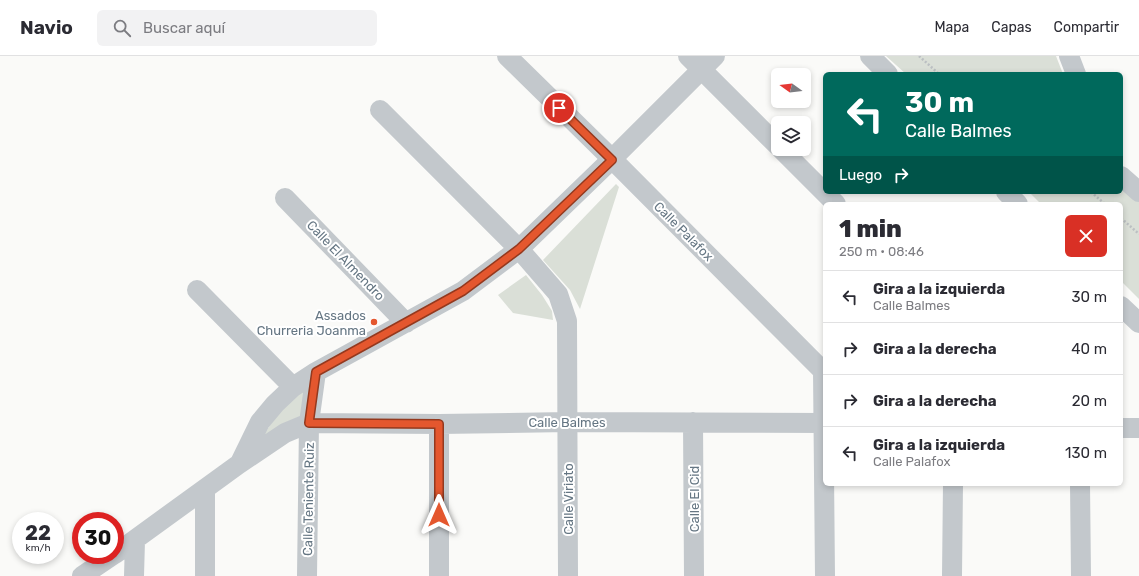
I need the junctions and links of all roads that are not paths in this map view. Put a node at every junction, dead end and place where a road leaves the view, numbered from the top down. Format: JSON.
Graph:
{"nodes":[{"id":1,"x":507,"y":56,"type":"edge"},
{"id":2,"x":870,"y":56,"type":"edge"},
{"id":3,"x":1069,"y":56,"type":"edge"},
{"id":4,"x":702,"y":61,"type":"edge"},
{"id":5,"x":886,"y":72,"type":"edge"},
{"id":6,"x":1075,"y":72,"type":"edge"},
{"id":7,"x":380,"y":110,"type":"dead end"},
{"id":8,"x":771,"y":138,"type":"edge"},
{"id":9,"x":788,"y":156,"type":"edge"},
{"id":10,"x":612,"y":160,"type":"junction"},
{"id":11,"x":1123,"y":178,"type":"edge"},
{"id":12,"x":823,"y":191,"type":"edge"},
{"id":13,"x":1139,"y":192,"type":"edge"},
{"id":14,"x":826,"y":194,"type":"edge"},
{"id":15,"x":1008,"y":194,"type":"edge"},
{"id":16,"x":286,"y":198,"type":"dead end"},
{"id":17,"x":834,"y":202,"type":"edge"},
{"id":18,"x":1016,"y":202,"type":"edge"},
{"id":19,"x":519,"y":249,"type":"junction"},
{"id":20,"x":196,"y":290,"type":"dead end"},
{"id":21,"x":1123,"y":308,"type":"edge"},
{"id":22,"x":406,"y":323,"type":"junction"},
{"id":23,"x":1139,"y":324,"type":"edge"},
{"id":24,"x":823,"y":371,"type":"edge"},
{"id":25,"x":316,"y":372,"type":"junction"},
{"id":26,"x":293,"y":387,"type":"junction"},
{"id":27,"x":568,"y":422,"type":"junction"},
{"id":28,"x":693,"y":422,"type":"junction"},
{"id":29,"x":309,"y":423,"type":"junction"},
{"id":30,"x":823,"y":423,"type":"edge"},
{"id":31,"x":439,"y":424,"type":"junction"},
{"id":32,"x":1123,"y":428,"type":"edge"},
{"id":33,"x":1139,"y":428,"type":"edge"},
{"id":34,"x":239,"y":464,"type":"junction"},
{"id":35,"x":825,"y":486,"type":"edge"},
{"id":36,"x":953,"y":486,"type":"edge"},
{"id":37,"x":1080,"y":486,"type":"edge"},
{"id":38,"x":205,"y":489,"type":"junction"},
{"id":39,"x":135,"y":541,"type":"junction"},
{"id":40,"x":124,"y":548,"type":"edge"},
{"id":41,"x":99,"y":564,"type":"edge"},
{"id":42,"x":82,"y":576,"type":"edge"},
{"id":43,"x":134,"y":576,"type":"edge"},
{"id":44,"x":205,"y":576,"type":"edge"},
{"id":45,"x":307,"y":576,"type":"edge"},
{"id":46,"x":439,"y":576,"type":"edge"},
{"id":47,"x":568,"y":576,"type":"edge"},
{"id":48,"x":694,"y":576,"type":"edge"},
{"id":49,"x":825,"y":576,"type":"edge"},
{"id":50,"x":952,"y":576,"type":"edge"},
{"id":51,"x":1081,"y":576,"type":"edge"}],
"edges":[{"from":1,"to":10,"type":"street","name":"Calle Palafox"},
{"from":2,"to":5,"type":"street"},
{"from":3,"to":6,"type":"street"},
{"from":4,"to":8,"type":"street"},
{"from":4,"to":10,"type":"street"},
{"from":7,"to":19,"type":"street","name":"Calle Viriato"},
{"from":9,"to":12,"type":"street"},
{"from":10,"to":19,"type":"street"},
{"from":10,"to":24,"type":"street","name":"Calle Palafox"},
{"from":11,"to":13,"type":"street"},
{"from":14,"to":17,"type":"street"},
{"from":15,"to":18,"type":"street"},
{"from":16,"to":22,"type":"street","name":"Calle El Almendro"},
{"from":19,"to":22,"type":"street"},
{"from":19,"to":27,"type":"street","name":"Calle Viriato"},
{"from":20,"to":26,"type":"street"},
{"from":21,"to":23,"type":"street"},
{"from":22,"to":25,"type":"street"},
{"from":25,"to":26,"type":"street"},
{"from":25,"to":29,"type":"street","name":"Calle Teniente Ruiz"},
{"from":26,"to":34,"type":"street"},
{"from":27,"to":28,"type":"street","name":"Calle Balmes"},
{"from":27,"to":31,"type":"street","name":"Calle Balmes"},
{"from":27,"to":47,"type":"street","name":"Calle Viriato"},
{"from":28,"to":30,"type":"street","name":"Calle Balmes"},
{"from":28,"to":48,"type":"street","name":"Calle El Cid"},
{"from":29,"to":31,"type":"street","name":"Calle Balmes"},
{"from":29,"to":34,"type":"street"},
{"from":29,"to":45,"type":"street","name":"Calle Teniente Ruiz"},
{"from":31,"to":46,"type":"street"},
{"from":32,"to":33,"type":"street"},
{"from":34,"to":38,"type":"street"},
{"from":35,"to":49,"type":"street","name":"Calle Palafox"},
{"from":36,"to":50,"type":"street"},
{"from":37,"to":51,"type":"street"},
{"from":38,"to":39,"type":"street"},
{"from":38,"to":44,"type":"street"},
{"from":39,"to":40,"type":"street"},
{"from":39,"to":43,"type":"street"},
{"from":41,"to":42,"type":"street"}]}
